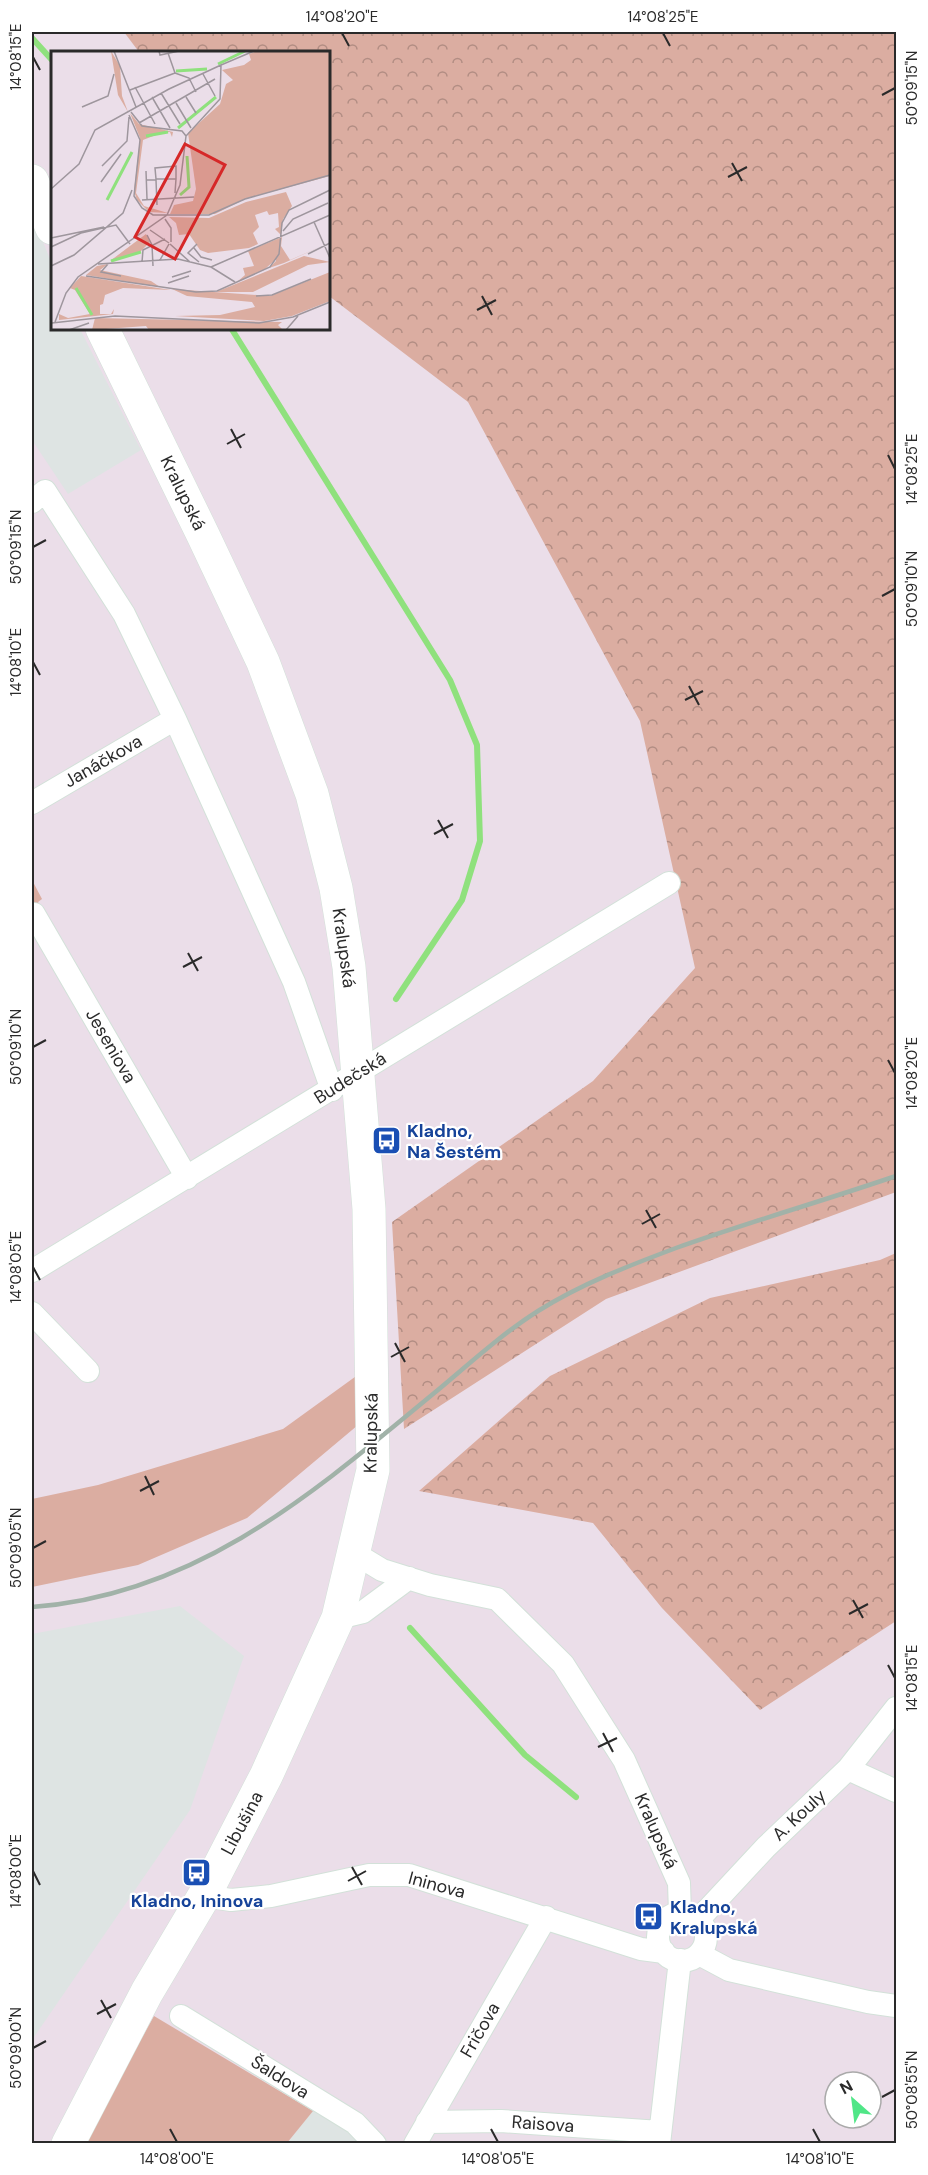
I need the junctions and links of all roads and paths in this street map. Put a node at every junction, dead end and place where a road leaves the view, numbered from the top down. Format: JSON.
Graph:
{"nodes":[{"id":1,"x":32,"y":181,"type":"edge"},
{"id":2,"x":51,"y":226,"type":"edge"},
{"id":3,"x":103,"y":330,"type":"edge"},
{"id":4,"x":38,"y":496,"type":"edge"},
{"id":5,"x":176,"y":719,"type":"junction"},
{"id":6,"x":32,"y":803,"type":"edge"},
{"id":7,"x":669,"y":883,"type":"dead end"},
{"id":8,"x":34,"y":914,"type":"dead end"},
{"id":9,"x":345,"y":1081,"type":"junction"},
{"id":10,"x":187,"y":1178,"type":"junction"},
{"id":11,"x":32,"y":1271,"type":"edge"},
{"id":12,"x":32,"y":1313,"type":"edge"},
{"id":13,"x":88,"y":1371,"type":"dead end"},
{"id":14,"x":354,"y":1553,"type":"junction"},
{"id":15,"x":409,"y":1578,"type":"junction"},
{"id":16,"x":338,"y":1618,"type":"junction"},
{"id":17,"x":897,"y":1708,"type":"edge"},
{"id":18,"x":848,"y":1769,"type":"junction"},
{"id":19,"x":897,"y":1791,"type":"edge"},
{"id":20,"x":204,"y":1896,"type":"junction"},
{"id":21,"x":690,"y":1916,"type":"junction"},
{"id":22,"x":546,"y":1917,"type":"junction"},
{"id":23,"x":681,"y":1955,"type":"junction"},
{"id":24,"x":897,"y":2006,"type":"edge"},
{"id":25,"x":181,"y":2016,"type":"dead end"},
{"id":26,"x":427,"y":2122,"type":"junction"},
{"id":27,"x":659,"y":2138,"type":"edge"},
{"id":28,"x":68,"y":2144,"type":"edge"},
{"id":29,"x":375,"y":2144,"type":"edge"},
{"id":30,"x":415,"y":2144,"type":"edge"}],
"edges":[{"from":1,"to":2,"type":"main road"},
{"from":3,"to":9,"type":"main road","name":"Kralupská"},
{"from":4,"to":5,"type":"street","name":"Kralupská"},
{"from":5,"to":6,"type":"street","name":"Janáčkova"},
{"from":5,"to":9,"type":"street","name":"Kralupská"},
{"from":7,"to":9,"type":"street","name":"Budečská"},
{"from":8,"to":10,"type":"street","name":"Jeseniova"},
{"from":9,"to":10,"type":"street","name":"Budečská"},
{"from":9,"to":14,"type":"main road","name":"Kralupská"},
{"from":10,"to":11,"type":"street","name":"Budečská"},
{"from":12,"to":13,"type":"street"},
{"from":14,"to":15,"type":"street","name":"Kralupská"},
{"from":14,"to":16,"type":"main road","name":"Libušina"},
{"from":15,"to":16,"type":"street"},
{"from":15,"to":21,"type":"street","name":"Kralupská"},
{"from":16,"to":20,"type":"main road","name":"Libušina"},
{"from":17,"to":18,"type":"street","name":"A. Kouly"},
{"from":18,"to":19,"type":"street"},
{"from":18,"to":21,"type":"street","name":"A. Kouly"},
{"from":20,"to":22,"type":"street","name":"Ininova"},
{"from":20,"to":28,"type":"main road","name":"Libušina"},
{"from":21,"to":23,"type":"street"},
{"from":21,"to":23,"type":"street"},
{"from":22,"to":23,"type":"street","name":"Ininova"},
{"from":22,"to":26,"type":"street","name":"Fričova"},
{"from":23,"to":24,"type":"street","name":"Ininova"},
{"from":23,"to":27,"type":"street"},
{"from":25,"to":29,"type":"street","name":"Šaldova"},
{"from":26,"to":27,"type":"street","name":"Raisova"},
{"from":26,"to":30,"type":"street","name":"Fričova"}]}
